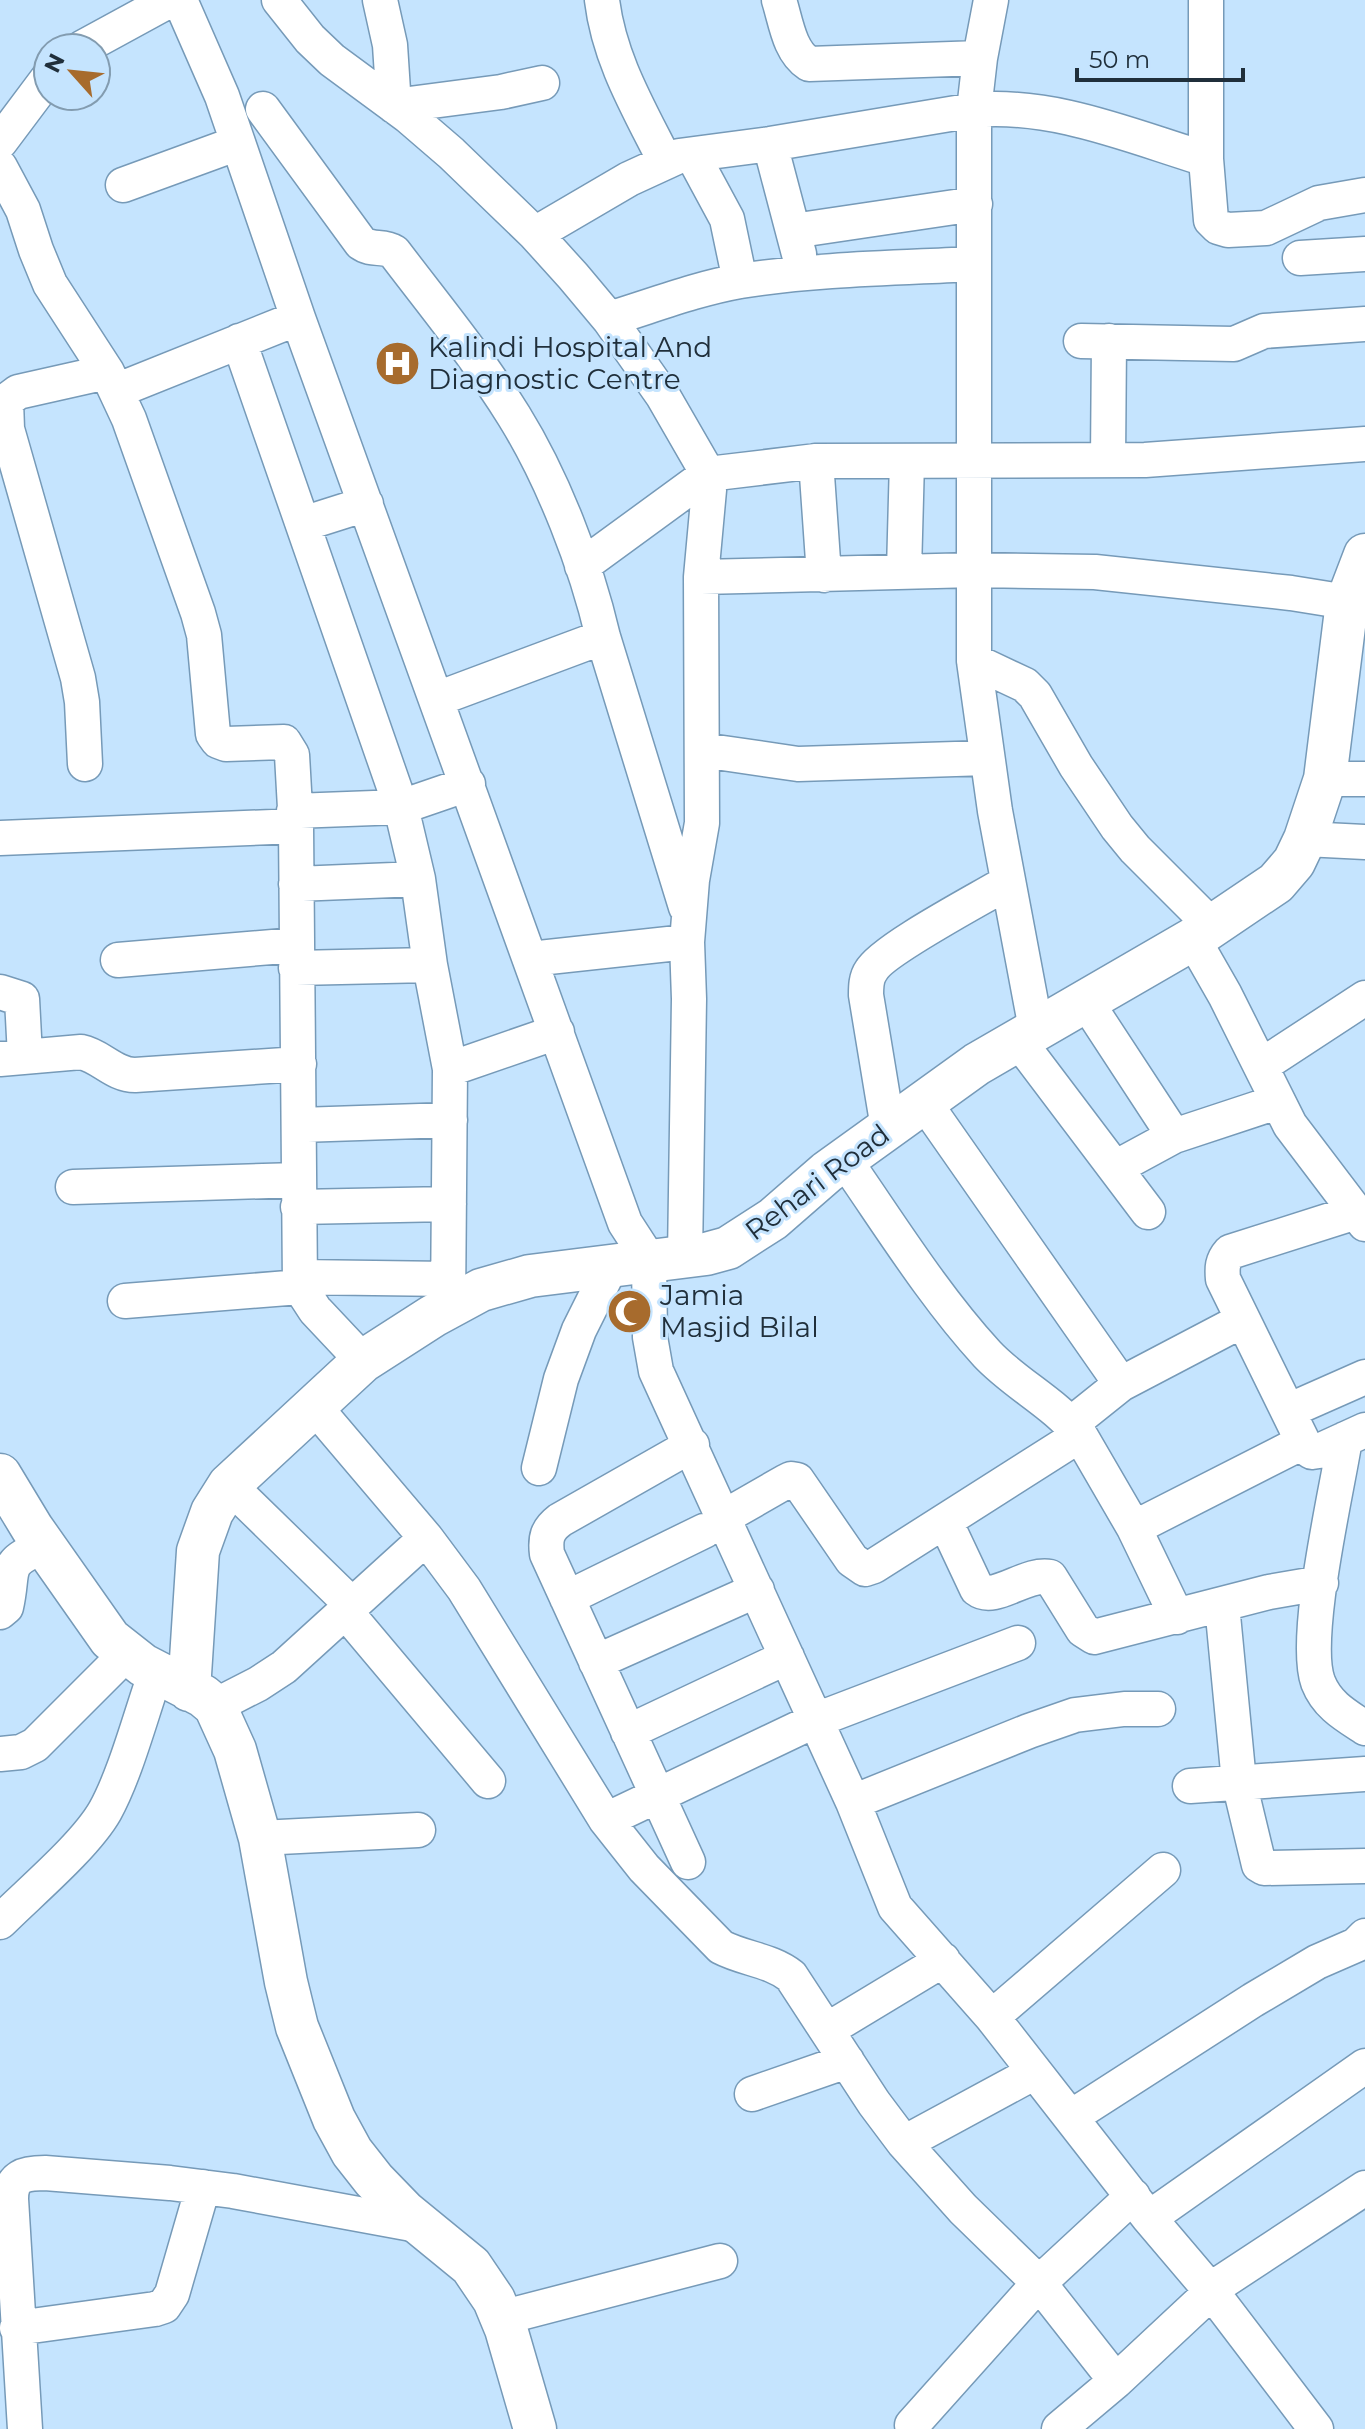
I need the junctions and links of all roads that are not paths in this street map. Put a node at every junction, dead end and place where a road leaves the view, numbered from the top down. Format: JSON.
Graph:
{"nodes":[{"id":1,"x":170,"y":0,"type":"edge"},
{"id":2,"x":180,"y":0,"type":"edge"},
{"id":3,"x":279,"y":0,"type":"edge"},
{"id":4,"x":380,"y":0,"type":"edge"},
{"id":5,"x":602,"y":0,"type":"edge"},
{"id":6,"x":779,"y":0,"type":"edge"},
{"id":7,"x":991,"y":0,"type":"edge"},
{"id":8,"x":1206,"y":0,"type":"edge"},
{"id":9,"x":111,"y":32,"type":"edge"},
{"id":10,"x":980,"y":58,"type":"junction"},
{"id":11,"x":542,"y":83,"type":"dead end"},
{"id":12,"x":32,"y":99,"type":"edge"},
{"id":13,"x":394,"y":106,"type":"junction"},
{"id":14,"x":263,"y":109,"type":"dead end"},
{"id":15,"x":974,"y":110,"type":"junction"},
{"id":16,"x":0,"y":142,"type":"edge"},
{"id":17,"x":238,"y":143,"type":"junction"},
{"id":18,"x":770,"y":144,"type":"junction"},
{"id":19,"x":679,"y":158,"type":"junction"},
{"id":20,"x":1206,"y":159,"type":"junction"},
{"id":21,"x":0,"y":167,"type":"edge"},
{"id":22,"x":123,"y":185,"type":"dead end"},
{"id":23,"x":1365,"y":195,"type":"edge"},
{"id":24,"x":975,"y":204,"type":"junction"},
{"id":25,"x":793,"y":231,"type":"junction"},
{"id":26,"x":535,"y":234,"type":"junction"},
{"id":27,"x":1365,"y":254,"type":"edge"},
{"id":28,"x":1300,"y":258,"type":"dead end"},
{"id":29,"x":974,"y":264,"type":"junction"},
{"id":30,"x":804,"y":274,"type":"junction"},
{"id":31,"x":740,"y":281,"type":"junction"},
{"id":32,"x":298,"y":318,"type":"junction"},
{"id":33,"x":609,"y":319,"type":"junction"},
{"id":34,"x":1365,"y":324,"type":"edge"},
{"id":35,"x":239,"y":341,"type":"junction"},
{"id":36,"x":112,"y":382,"type":"junction"},
{"id":37,"x":1365,"y":444,"type":"edge"},
{"id":38,"x":1108,"y":460,"type":"junction"},
{"id":39,"x":816,"y":461,"type":"junction"},
{"id":40,"x":907,"y":461,"type":"junction"},
{"id":41,"x":975,"y":462,"type":"junction"},
{"id":42,"x":708,"y":474,"type":"junction"},
{"id":43,"x":366,"y":504,"type":"junction"},
{"id":44,"x":303,"y":524,"type":"junction"},
{"id":45,"x":1365,"y":555,"type":"edge"},
{"id":46,"x":582,"y":566,"type":"junction"},
{"id":47,"x":975,"y":570,"type":"junction"},
{"id":48,"x":904,"y":571,"type":"junction"},
{"id":49,"x":824,"y":575,"type":"junction"},
{"id":50,"x":701,"y":577,"type":"junction"},
{"id":51,"x":1347,"y":602,"type":"junction"},
{"id":52,"x":603,"y":637,"type":"junction"},
{"id":53,"x":974,"y":661,"type":"junction"},
{"id":54,"x":437,"y":699,"type":"junction"},
{"id":55,"x":702,"y":750,"type":"junction"},
{"id":56,"x":987,"y":758,"type":"junction"},
{"id":57,"x":85,"y":764,"type":"dead end"},
{"id":58,"x":1345,"y":779,"type":"edge"},
{"id":59,"x":468,"y":784,"type":"junction"},
{"id":60,"x":401,"y":807,"type":"junction"},
{"id":61,"x":295,"y":818,"type":"junction"},
{"id":62,"x":0,"y":838,"type":"edge"},
{"id":63,"x":1305,"y":839,"type":"junction"},
{"id":64,"x":1365,"y":842,"type":"edge"},
{"id":65,"x":418,"y":879,"type":"junction"},
{"id":66,"x":1008,"y":882,"type":"junction"},
{"id":67,"x":296,"y":884,"type":"junction"},
{"id":68,"x":687,"y":928,"type":"junction"},
{"id":69,"x":1203,"y":932,"type":"junction"},
{"id":70,"x":296,"y":956,"type":"junction"},
{"id":71,"x":530,"y":959,"type":"junction"},
{"id":72,"x":118,"y":960,"type":"dead end"},
{"id":73,"x":430,"y":965,"type":"junction"},
{"id":74,"x":0,"y":992,"type":"edge"},
{"id":75,"x":1365,"y":998,"type":"edge"},
{"id":76,"x":1085,"y":1000,"type":"junction"},
{"id":77,"x":557,"y":1032,"type":"junction"},
{"id":78,"x":1027,"y":1034,"type":"junction"},
{"id":79,"x":13,"y":1058,"type":"edge"},
{"id":80,"x":299,"y":1064,"type":"junction"},
{"id":81,"x":1261,"y":1066,"type":"junction"},
{"id":82,"x":450,"y":1069,"type":"junction"},
{"id":83,"x":924,"y":1102,"type":"junction"},
{"id":84,"x":1277,"y":1102,"type":"junction"},
{"id":85,"x":450,"y":1120,"type":"junction"},
{"id":86,"x":300,"y":1125,"type":"junction"},
{"id":87,"x":888,"y":1128,"type":"junction"},
{"id":88,"x":1174,"y":1136,"type":"junction"},
{"id":89,"x":844,"y":1159,"type":"junction"},
{"id":90,"x":1115,"y":1168,"type":"junction"},
{"id":91,"x":73,"y":1187,"type":"dead end"},
{"id":92,"x":298,"y":1194,"type":"junction"},
{"id":93,"x":1356,"y":1200,"type":"edge"},
{"id":94,"x":449,"y":1204,"type":"junction"},
{"id":95,"x":1148,"y":1212,"type":"dead end"},
{"id":96,"x":649,"y":1261,"type":"junction"},
{"id":97,"x":299,"y":1282,"type":"junction"},
{"id":98,"x":448,"y":1293,"type":"junction"},
{"id":99,"x":125,"y":1301,"type":"dead end"},
{"id":100,"x":1243,"y":1320,"type":"junction"},
{"id":101,"x":363,"y":1361,"type":"junction"},
{"id":102,"x":1365,"y":1377,"type":"edge"},
{"id":103,"x":1121,"y":1384,"type":"junction"},
{"id":104,"x":314,"y":1406,"type":"junction"},
{"id":105,"x":1288,"y":1411,"type":"junction"},
{"id":106,"x":1076,"y":1429,"type":"junction"},
{"id":107,"x":1355,"y":1435,"type":"edge"},
{"id":108,"x":1303,"y":1442,"type":"junction"},
{"id":109,"x":692,"y":1445,"type":"junction"},
{"id":110,"x":539,"y":1468,"type":"dead end"},
{"id":111,"x":0,"y":1475,"type":"edge"},
{"id":112,"x":229,"y":1485,"type":"junction"},
{"id":113,"x":945,"y":1521,"type":"junction"},
{"id":114,"x":714,"y":1524,"type":"junction"},
{"id":115,"x":1134,"y":1528,"type":"junction"},
{"id":116,"x":426,"y":1538,"type":"junction"},
{"id":117,"x":44,"y":1546,"type":"junction"},
{"id":118,"x":1321,"y":1583,"type":"junction"},
{"id":119,"x":757,"y":1590,"type":"junction"},
{"id":120,"x":567,"y":1598,"type":"junction"},
{"id":121,"x":1222,"y":1605,"type":"junction"},
{"id":122,"x":349,"y":1608,"type":"junction"},
{"id":123,"x":0,"y":1612,"type":"edge"},
{"id":124,"x":1177,"y":1617,"type":"junction"},
{"id":125,"x":1018,"y":1643,"type":"dead end"},
{"id":126,"x":787,"y":1657,"type":"junction"},
{"id":127,"x":596,"y":1662,"type":"junction"},
{"id":128,"x":172,"y":1680,"type":"junction"},
{"id":129,"x":1158,"y":1709,"type":"dead end"},
{"id":130,"x":816,"y":1720,"type":"junction"},
{"id":131,"x":1365,"y":1728,"type":"edge"},
{"id":132,"x":628,"y":1732,"type":"junction"},
{"id":133,"x":0,"y":1754,"type":"edge"},
{"id":134,"x":1365,"y":1774,"type":"edge"},
{"id":135,"x":488,"y":1781,"type":"dead end"},
{"id":136,"x":1239,"y":1782,"type":"junction"},
{"id":137,"x":1190,"y":1786,"type":"dead end"},
{"id":138,"x":657,"y":1795,"type":"junction"},
{"id":139,"x":853,"y":1802,"type":"junction"},
{"id":140,"x":606,"y":1820,"type":"junction"},
{"id":141,"x":418,"y":1830,"type":"dead end"},
{"id":142,"x":260,"y":1838,"type":"junction"},
{"id":143,"x":688,"y":1862,"type":"dead end"},
{"id":144,"x":1365,"y":1866,"type":"edge"},
{"id":145,"x":1163,"y":1870,"type":"dead end"},
{"id":146,"x":0,"y":1922,"type":"edge"},
{"id":147,"x":1365,"y":1936,"type":"edge"},
{"id":148,"x":943,"y":1960,"type":"junction"},
{"id":149,"x":992,"y":2017,"type":"junction"},
{"id":150,"x":827,"y":2030,"type":"junction"},
{"id":151,"x":847,"y":2061,"type":"junction"},
{"id":152,"x":1365,"y":2066,"type":"edge"},
{"id":153,"x":1035,"y":2072,"type":"junction"},
{"id":154,"x":752,"y":2094,"type":"dead end"},
{"id":155,"x":1071,"y":2117,"type":"junction"},
{"id":156,"x":904,"y":2143,"type":"junction"},
{"id":157,"x":203,"y":2187,"type":"junction"},
{"id":158,"x":1365,"y":2188,"type":"edge"},
{"id":159,"x":1153,"y":2206,"type":"junction"},
{"id":160,"x":423,"y":2226,"type":"junction"},
{"id":161,"x":720,"y":2261,"type":"dead end"},
{"id":162,"x":1222,"y":2282,"type":"junction"},
{"id":163,"x":1039,"y":2283,"type":"junction"},
{"id":164,"x":501,"y":2318,"type":"junction"},
{"id":165,"x":17,"y":2328,"type":"junction"},
{"id":166,"x":1116,"y":2381,"type":"junction"},
{"id":167,"x":912,"y":2425,"type":"dead end"},
{"id":168,"x":25,"y":2429,"type":"edge"},
{"id":169,"x":535,"y":2429,"type":"edge"},
{"id":170,"x":1059,"y":2429,"type":"edge"},
{"id":171,"x":1316,"y":2429,"type":"edge"}],
"edges":[{"from":1,"to":9,"type":"street"},
{"from":2,"to":17,"type":"street"},
{"from":3,"to":13,"type":"street"},
{"from":4,"to":13,"type":"street"},
{"from":5,"to":19,"type":"street"},
{"from":6,"to":10,"type":"street"},
{"from":7,"to":10,"type":"street"},
{"from":8,"to":20,"type":"street"},
{"from":10,"to":15,"type":"street"},
{"from":11,"to":13,"type":"street"},
{"from":12,"to":16,"type":"street"},
{"from":13,"to":26,"type":"street"},
{"from":14,"to":46,"type":"street"},
{"from":15,"to":18,"type":"street"},
{"from":15,"to":20,"type":"street"},
{"from":15,"to":24,"type":"street"},
{"from":17,"to":22,"type":"street"},
{"from":17,"to":32,"type":"street"},
{"from":18,"to":19,"type":"street"},
{"from":18,"to":25,"type":"street"},
{"from":19,"to":26,"type":"street"},
{"from":19,"to":31,"type":"street"},
{"from":20,"to":23,"type":"street"},
{"from":21,"to":36,"type":"street"},
{"from":24,"to":25,"type":"street"},
{"from":24,"to":29,"type":"street"},
{"from":25,"to":30,"type":"street"},
{"from":26,"to":33,"type":"street"},
{"from":27,"to":28,"type":"street"},
{"from":29,"to":30,"type":"street"},
{"from":29,"to":41,"type":"street"},
{"from":30,"to":31,"type":"street"},
{"from":31,"to":33,"type":"street"},
{"from":32,"to":35,"type":"street"},
{"from":32,"to":43,"type":"street"},
{"from":33,"to":42,"type":"street"},
{"from":34,"to":38,"type":"street"},
{"from":35,"to":36,"type":"street"},
{"from":35,"to":44,"type":"street"},
{"from":36,"to":57,"type":"street"},
{"from":36,"to":61,"type":"street"},
{"from":37,"to":38,"type":"street"},
{"from":38,"to":41,"type":"street"},
{"from":39,"to":40,"type":"street"},
{"from":39,"to":42,"type":"street"},
{"from":39,"to":49,"type":"street"},
{"from":40,"to":41,"type":"street"},
{"from":40,"to":48,"type":"street"},
{"from":41,"to":47,"type":"street"},
{"from":42,"to":46,"type":"street"},
{"from":42,"to":50,"type":"street"},
{"from":43,"to":44,"type":"street"},
{"from":43,"to":54,"type":"street"},
{"from":44,"to":60,"type":"street"},
{"from":45,"to":51,"type":"main road","name":"Rehari Road"},
{"from":46,"to":52,"type":"street"},
{"from":47,"to":48,"type":"street"},
{"from":47,"to":51,"type":"street"},
{"from":47,"to":53,"type":"street"},
{"from":48,"to":49,"type":"street"},
{"from":49,"to":50,"type":"street"},
{"from":50,"to":55,"type":"street"},
{"from":51,"to":58,"type":"main road","name":"Rehari Road"},
{"from":52,"to":54,"type":"street"},
{"from":52,"to":68,"type":"street"},
{"from":53,"to":56,"type":"street"},
{"from":53,"to":69,"type":"street"},
{"from":54,"to":59,"type":"street"},
{"from":55,"to":56,"type":"street"},
{"from":55,"to":68,"type":"street"},
{"from":56,"to":66,"type":"street"},
{"from":58,"to":63,"type":"main road","name":"Rehari Road"},
{"from":59,"to":60,"type":"street"},
{"from":59,"to":71,"type":"street"},
{"from":60,"to":61,"type":"street"},
{"from":60,"to":65,"type":"street"},
{"from":61,"to":62,"type":"street"},
{"from":61,"to":67,"type":"street"},
{"from":63,"to":64,"type":"street"},
{"from":63,"to":69,"type":"main road","name":"Rehari Road"},
{"from":65,"to":67,"type":"street"},
{"from":65,"to":73,"type":"street"},
{"from":66,"to":78,"type":"street"},
{"from":66,"to":87,"type":"street"},
{"from":67,"to":70,"type":"street"},
{"from":68,"to":71,"type":"street"},
{"from":68,"to":96,"type":"street"},
{"from":69,"to":76,"type":"main road","name":"Rehari Road"},
{"from":69,"to":81,"type":"street"},
{"from":70,"to":72,"type":"street"},
{"from":70,"to":73,"type":"street"},
{"from":70,"to":80,"type":"street"},
{"from":71,"to":77,"type":"street"},
{"from":73,"to":82,"type":"street"},
{"from":74,"to":79,"type":"street"},
{"from":75,"to":81,"type":"street"},
{"from":76,"to":78,"type":"main road","name":"Rehari Road"},
{"from":76,"to":88,"type":"street"},
{"from":77,"to":82,"type":"street"},
{"from":77,"to":96,"type":"street"},
{"from":78,"to":83,"type":"main road","name":"Rehari Road"},
{"from":78,"to":90,"type":"street"},
{"from":79,"to":80,"type":"street"},
{"from":80,"to":86,"type":"street"},
{"from":81,"to":84,"type":"street"},
{"from":82,"to":85,"type":"street"},
{"from":83,"to":87,"type":"main road","name":"Rehari Road"},
{"from":83,"to":103,"type":"street"},
{"from":84,"to":88,"type":"street"},
{"from":84,"to":93,"type":"street"},
{"from":85,"to":86,"type":"street"},
{"from":85,"to":94,"type":"street"},
{"from":86,"to":92,"type":"street"},
{"from":87,"to":89,"type":"main road","name":"Rehari Road"},
{"from":88,"to":90,"type":"street"},
{"from":89,"to":96,"type":"main road","name":"Rehari Road"},
{"from":89,"to":106,"type":"street"},
{"from":90,"to":95,"type":"street"},
{"from":91,"to":92,"type":"street"},
{"from":92,"to":94,"type":"street"},
{"from":92,"to":97,"type":"street"},
{"from":93,"to":100,"type":"street"},
{"from":94,"to":98,"type":"street"},
{"from":96,"to":98,"type":"main road","name":"Rehari Road"},
{"from":96,"to":109,"type":"street"},
{"from":96,"to":110,"type":"street"},
{"from":97,"to":98,"type":"street"},
{"from":97,"to":99,"type":"street"},
{"from":97,"to":101,"type":"street"},
{"from":98,"to":101,"type":"main road","name":"Rehari Road"},
{"from":100,"to":103,"type":"street"},
{"from":100,"to":105,"type":"street"},
{"from":101,"to":104,"type":"main road","name":"Rehari Road"},
{"from":102,"to":105,"type":"street"},
{"from":103,"to":106,"type":"street"},
{"from":104,"to":112,"type":"main road","name":"Rehari Road"},
{"from":104,"to":116,"type":"street"},
{"from":105,"to":108,"type":"street"},
{"from":106,"to":113,"type":"street"},
{"from":106,"to":115,"type":"street"},
{"from":107,"to":108,"type":"street"},
{"from":107,"to":118,"type":"street"},
{"from":108,"to":115,"type":"street"},
{"from":109,"to":114,"type":"street"},
{"from":109,"to":120,"type":"street"},
{"from":111,"to":117,"type":"main road"},
{"from":112,"to":122,"type":"street"},
{"from":112,"to":128,"type":"main road","name":"Rehari Road"},
{"from":113,"to":114,"type":"street"},
{"from":113,"to":124,"type":"street"},
{"from":114,"to":119,"type":"street"},
{"from":114,"to":120,"type":"street"},
{"from":115,"to":124,"type":"street"},
{"from":116,"to":122,"type":"street"},
{"from":116,"to":140,"type":"street"},
{"from":117,"to":123,"type":"street"},
{"from":117,"to":128,"type":"main road"},
{"from":118,"to":121,"type":"street"},
{"from":118,"to":131,"type":"street"},
{"from":119,"to":126,"type":"street"},
{"from":119,"to":127,"type":"street"},
{"from":120,"to":127,"type":"street"},
{"from":121,"to":124,"type":"street"},
{"from":121,"to":136,"type":"street"},
{"from":122,"to":128,"type":"street"},
{"from":122,"to":135,"type":"street"},
{"from":125,"to":130,"type":"street"},
{"from":126,"to":130,"type":"street"},
{"from":126,"to":132,"type":"street"},
{"from":127,"to":132,"type":"street"},
{"from":128,"to":133,"type":"street"},
{"from":128,"to":142,"type":"main road"},
{"from":128,"to":146,"type":"street"},
{"from":129,"to":139,"type":"street"},
{"from":130,"to":138,"type":"street"},
{"from":130,"to":139,"type":"street"},
{"from":132,"to":138,"type":"street"},
{"from":134,"to":136,"type":"street"},
{"from":136,"to":137,"type":"street"},
{"from":136,"to":144,"type":"street"},
{"from":138,"to":140,"type":"street"},
{"from":138,"to":143,"type":"street"},
{"from":139,"to":148,"type":"street"},
{"from":140,"to":150,"type":"street"},
{"from":141,"to":142,"type":"street"},
{"from":142,"to":160,"type":"main road"},
{"from":145,"to":149,"type":"street"},
{"from":147,"to":155,"type":"street"},
{"from":148,"to":149,"type":"street"},
{"from":148,"to":150,"type":"street"},
{"from":149,"to":153,"type":"street"},
{"from":150,"to":151,"type":"street"},
{"from":151,"to":154,"type":"street"},
{"from":151,"to":156,"type":"street"},
{"from":152,"to":159,"type":"street"},
{"from":153,"to":155,"type":"street"},
{"from":153,"to":156,"type":"street"},
{"from":155,"to":159,"type":"street"},
{"from":156,"to":163,"type":"street"},
{"from":157,"to":160,"type":"street"},
{"from":157,"to":165,"type":"street"},
{"from":157,"to":165,"type":"street"},
{"from":158,"to":162,"type":"street"},
{"from":159,"to":162,"type":"street"},
{"from":159,"to":163,"type":"street"},
{"from":160,"to":164,"type":"main road"},
{"from":161,"to":164,"type":"street"},
{"from":162,"to":166,"type":"street"},
{"from":162,"to":171,"type":"street"},
{"from":163,"to":166,"type":"street"},
{"from":163,"to":167,"type":"street"},
{"from":164,"to":169,"type":"main road"},
{"from":165,"to":168,"type":"street"},
{"from":166,"to":170,"type":"street"}]}
